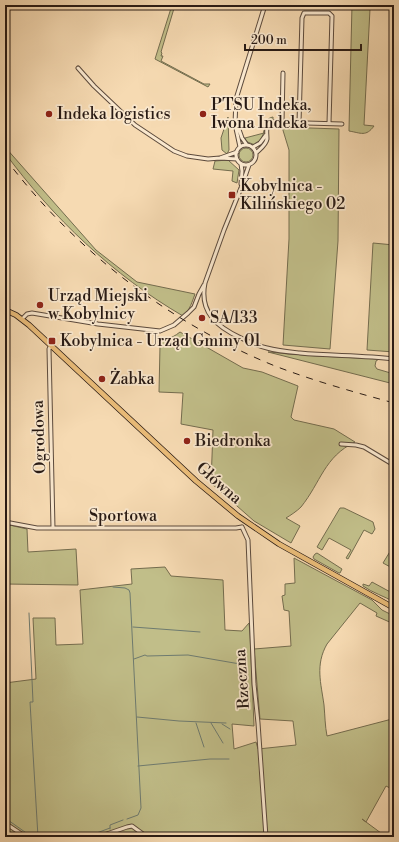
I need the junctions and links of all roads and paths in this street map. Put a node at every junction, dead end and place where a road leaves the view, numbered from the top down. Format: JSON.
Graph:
{"nodes":[{"id":1,"x":266,"y":5,"type":"edge"},
{"id":2,"x":78,"y":68,"type":"dead end"},
{"id":3,"x":283,"y":73,"type":"dead end"},
{"id":4,"x":236,"y":119,"type":"junction"},
{"id":5,"x":282,"y":122,"type":"junction"},
{"id":6,"x":299,"y":123,"type":"junction"},
{"id":7,"x":329,"y":123,"type":"junction"},
{"id":8,"x":342,"y":124,"type":"dead end"},
{"id":9,"x":266,"y":135,"type":"junction"},
{"id":10,"x":247,"y":145,"type":"junction"},
{"id":11,"x":240,"y":147,"type":"junction"},
{"id":12,"x":253,"y":147,"type":"junction"},
{"id":13,"x":237,"y":152,"type":"junction"},
{"id":14,"x":256,"y":153,"type":"junction"},
{"id":15,"x":220,"y":158,"type":"junction"},
{"id":16,"x":237,"y":159,"type":"junction"},
{"id":17,"x":241,"y":164,"type":"junction"},
{"id":18,"x":248,"y":165,"type":"junction"},
{"id":19,"x":242,"y":186,"type":"junction"},
{"id":20,"x":204,"y":285,"type":"junction"},
{"id":21,"x":6,"y":310,"type":"edge"},
{"id":22,"x":22,"y":319,"type":"junction"},
{"id":23,"x":51,"y":345,"type":"junction"},
{"id":24,"x":394,"y":359,"type":"edge"},
{"id":25,"x":342,"y":444,"type":"dead end"},
{"id":26,"x":394,"y":465,"type":"edge"},
{"id":27,"x":5,"y":522,"type":"edge"},
{"id":28,"x":246,"y":522,"type":"junction"},
{"id":29,"x":242,"y":527,"type":"junction"},
{"id":30,"x":54,"y":528,"type":"junction"},
{"id":31,"x":394,"y":608,"type":"edge"},
{"id":32,"x":5,"y":823,"type":"edge"},
{"id":33,"x":26,"y":837,"type":"edge"},
{"id":34,"x":98,"y":837,"type":"edge"},
{"id":35,"x":147,"y":837,"type":"edge"},
{"id":36,"x":266,"y":837,"type":"edge"}],
"edges":[{"from":1,"to":4,"type":"street"},
{"from":2,"to":15,"type":"street"},
{"from":3,"to":5,"type":"street"},
{"from":4,"to":10,"type":"street"},
{"from":4,"to":11,"type":"street"},
{"from":5,"to":6,"type":"street"},
{"from":5,"to":9,"type":"street"},
{"from":6,"to":7,"type":"street"},
{"from":6,"to":7,"type":"street"},
{"from":7,"to":8,"type":"street"},
{"from":9,"to":12,"type":"street"},
{"from":9,"to":14,"type":"street"},
{"from":10,"to":11,"type":"street"},
{"from":10,"to":12,"type":"street"},
{"from":11,"to":13,"type":"street"},
{"from":12,"to":14,"type":"street"},
{"from":13,"to":15,"type":"street"},
{"from":13,"to":16,"type":"street"},
{"from":14,"to":18,"type":"street"},
{"from":15,"to":16,"type":"street"},
{"from":16,"to":17,"type":"street"},
{"from":17,"to":18,"type":"street"},
{"from":17,"to":19,"type":"street"},
{"from":18,"to":19,"type":"street"},
{"from":19,"to":20,"type":"street"},
{"from":20,"to":22,"type":"street"},
{"from":20,"to":24,"type":"street"},
{"from":21,"to":22,"type":"main road","name":"Główna"},
{"from":22,"to":23,"type":"main road","name":"Główna"},
{"from":23,"to":28,"type":"main road","name":"Główna"},
{"from":23,"to":30,"type":"street","name":"Ogrodowa"},
{"from":25,"to":26,"type":"street"},
{"from":27,"to":30,"type":"street","name":"Sportowa"},
{"from":28,"to":29,"type":"street"},
{"from":28,"to":31,"type":"main road","name":"Główna"},
{"from":29,"to":30,"type":"street","name":"Sportowa"},
{"from":29,"to":36,"type":"street","name":"Rzeczna"},
{"from":32,"to":33,"type":"street"},
{"from":34,"to":35,"type":"street"}]}
